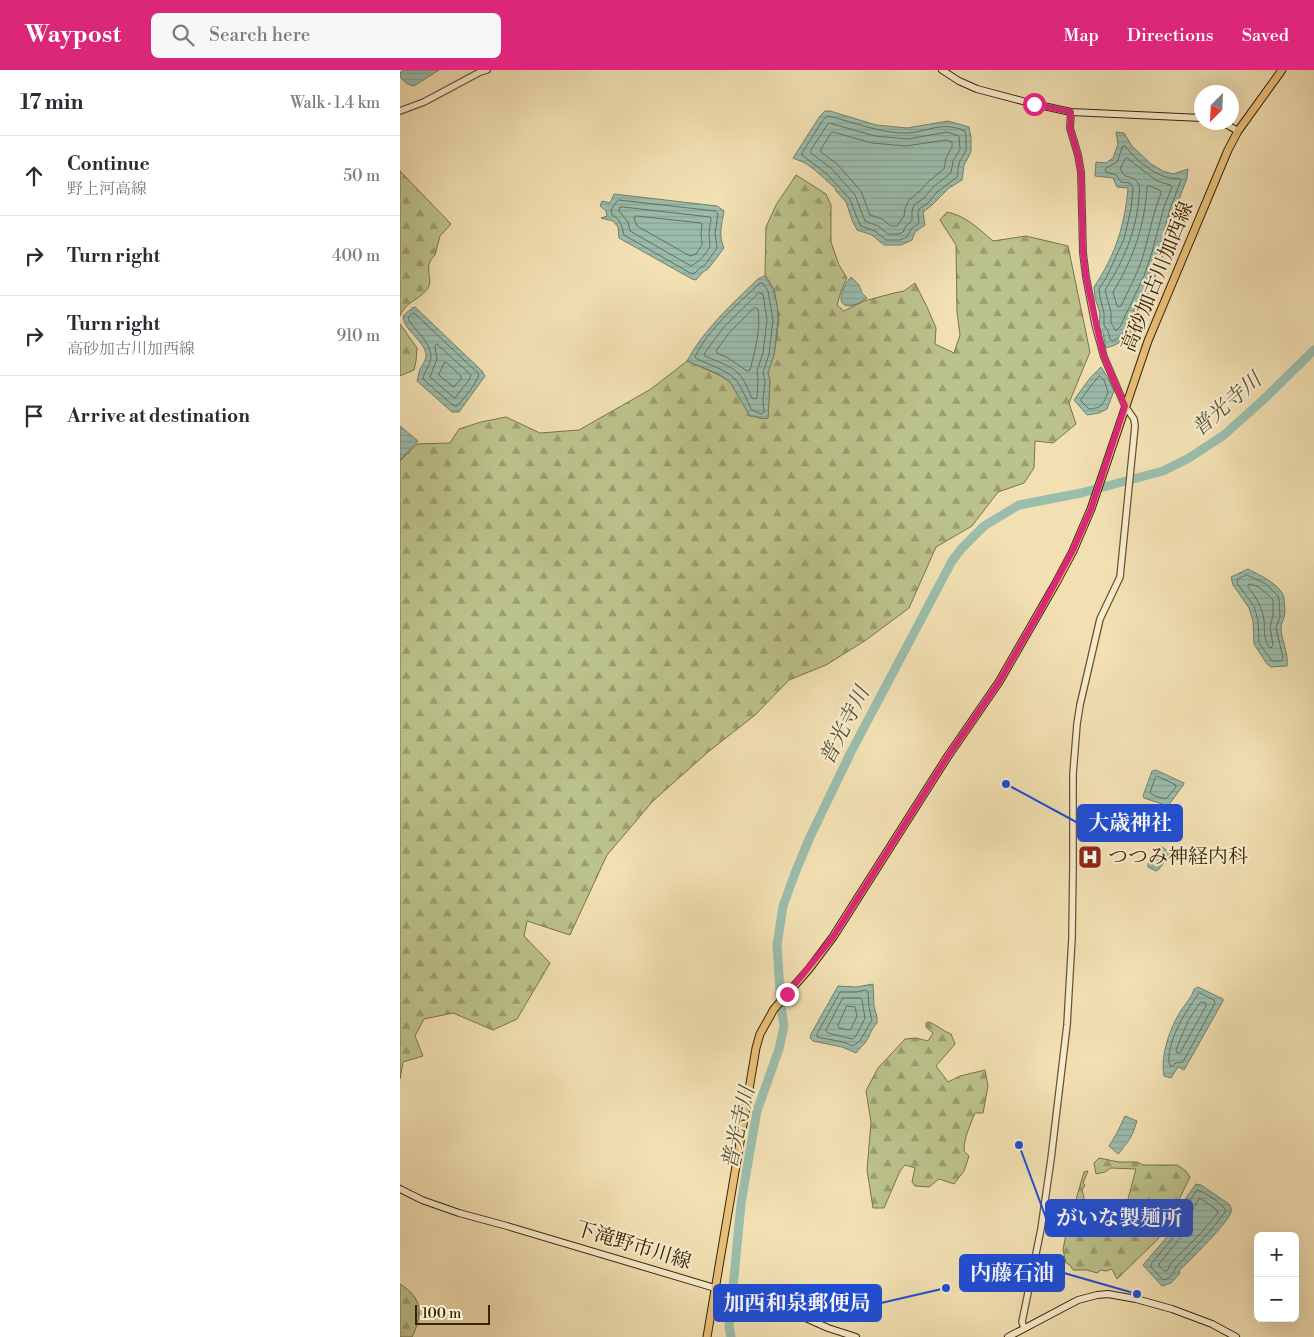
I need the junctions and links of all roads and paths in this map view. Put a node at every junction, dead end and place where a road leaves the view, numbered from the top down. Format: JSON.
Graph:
{"nodes":[{"id":1,"x":487,"y":70,"type":"edge"},
{"id":2,"x":942,"y":70,"type":"edge"},
{"id":3,"x":1282,"y":70,"type":"edge"},
{"id":4,"x":400,"y":111,"type":"edge"},
{"id":5,"x":1071,"y":112,"type":"junction"},
{"id":6,"x":1194,"y":118,"type":"edge"},
{"id":7,"x":1238,"y":131,"type":"joint"},
{"id":8,"x":1125,"y":406,"type":"junction"},
{"id":9,"x":400,"y":1189,"type":"edge"},
{"id":10,"x":715,"y":1288,"type":"junction"},
{"id":11,"x":1024,"y":1328,"type":"junction"},
{"id":12,"x":1012,"y":1336,"type":"edge"},
{"id":13,"x":707,"y":1337,"type":"edge"},
{"id":14,"x":856,"y":1337,"type":"edge"},
{"id":15,"x":1236,"y":1337,"type":"edge"}],
"edges":[{"from":1,"to":4,"type":"street"},
{"from":2,"to":5,"type":"main road"},
{"from":3,"to":7,"type":"main road","name":"高砂加古川加西線"},
{"from":5,"to":6,"type":"main road"},
{"from":5,"to":8,"type":"street"},
{"from":7,"to":8,"type":"main road","name":"高砂加古川加西線"},
{"from":8,"to":10,"type":"main road","name":"高砂加古川加西線"},
{"from":8,"to":11,"type":"street"},
{"from":9,"to":10,"type":"main road","name":"下滝野市川線"},
{"from":10,"to":13,"type":"main road","name":"高砂加古川加西線"},
{"from":10,"to":14,"type":"main road","name":"下滝野市川線"},
{"from":11,"to":12,"type":"main road"},
{"from":11,"to":15,"type":"main road"}]}
